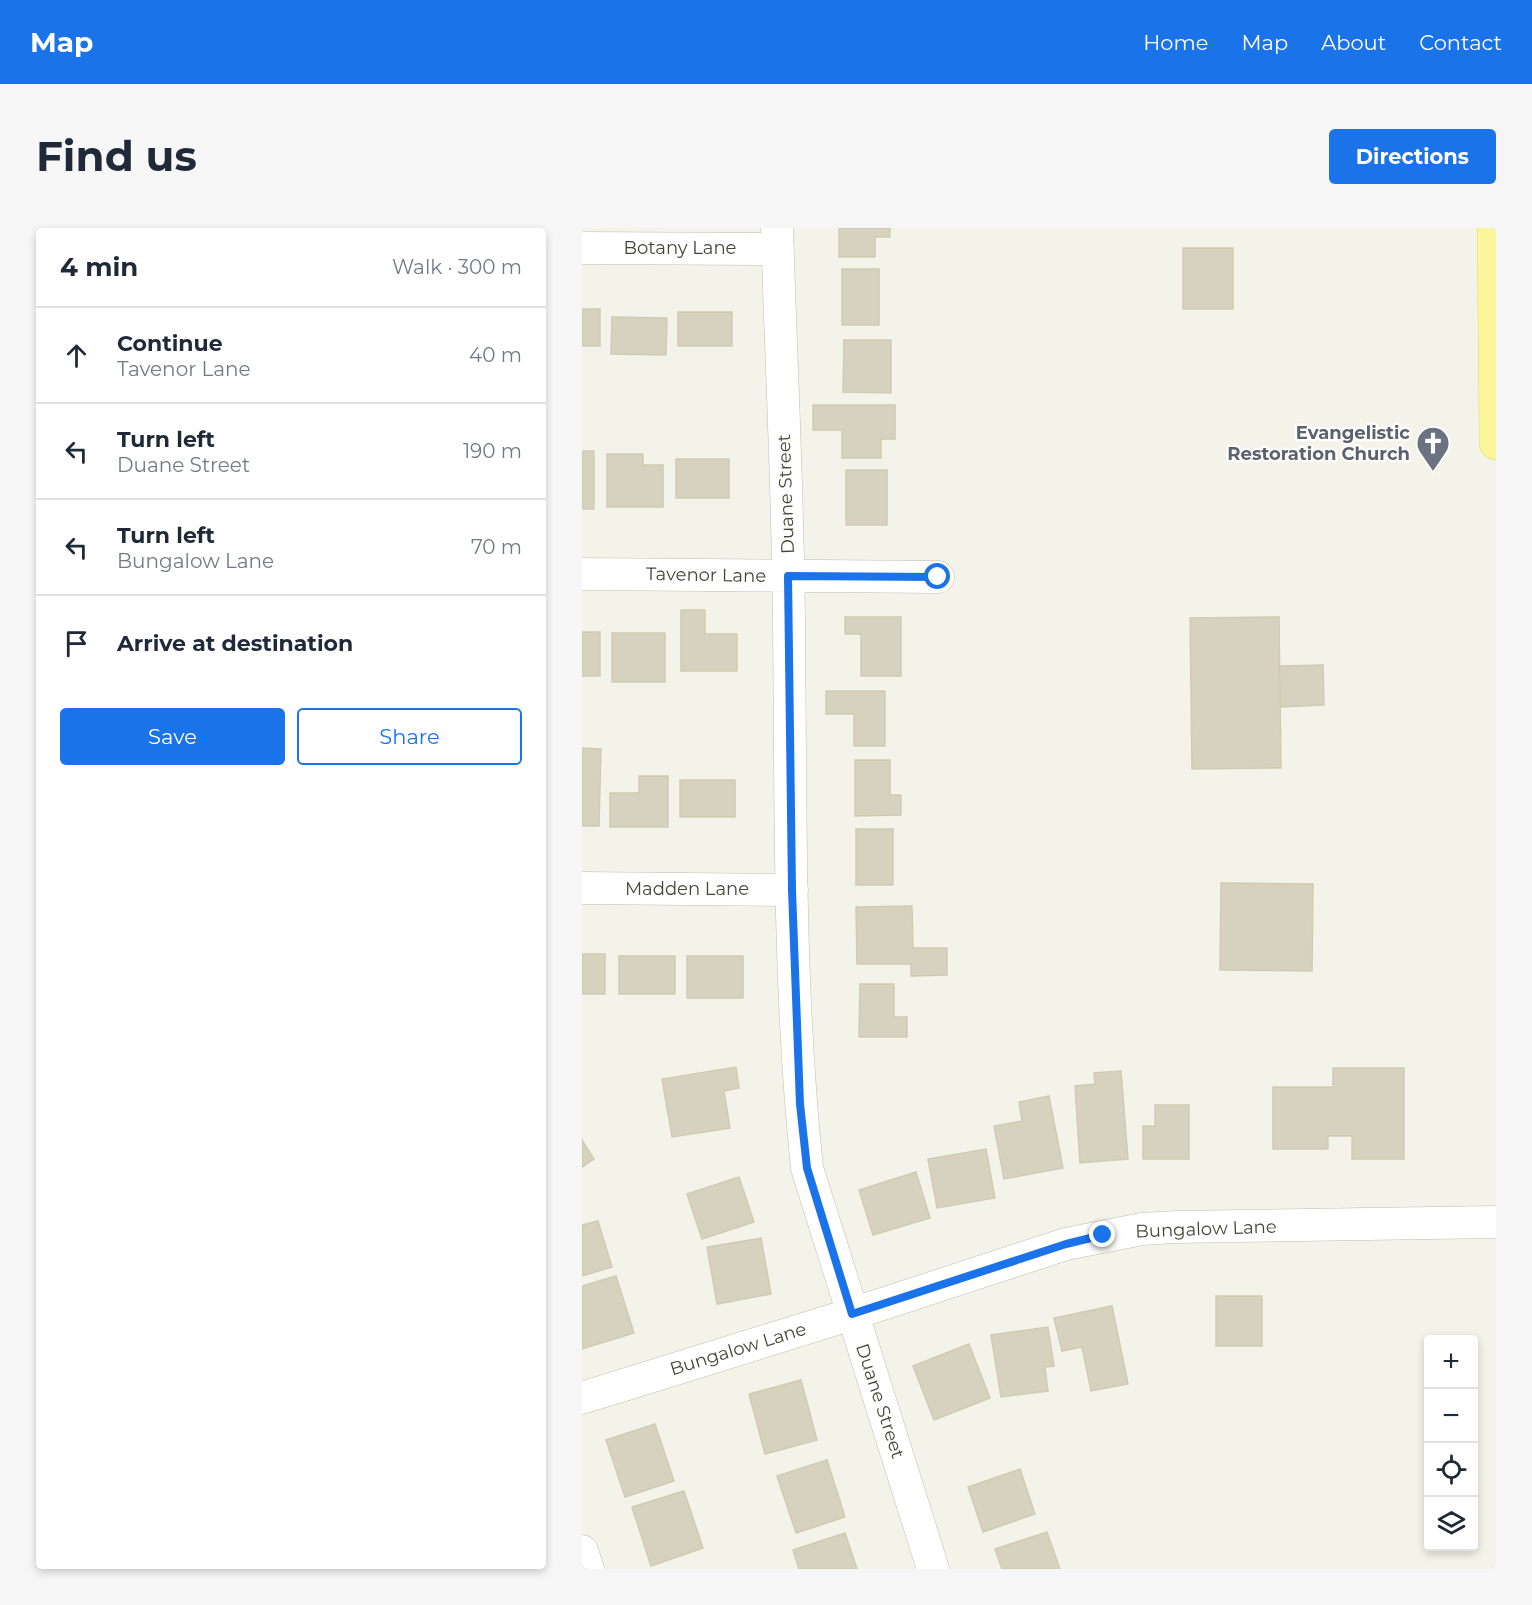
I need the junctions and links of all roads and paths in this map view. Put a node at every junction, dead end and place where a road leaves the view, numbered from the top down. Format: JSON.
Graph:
{"nodes":[{"id":1,"x":1494,"y":228,"type":"edge"},
{"id":2,"x":777,"y":238,"type":"edge"},
{"id":3,"x":582,"y":248,"type":"edge"},
{"id":4,"x":1496,"y":443,"type":"edge"},
{"id":5,"x":582,"y":574,"type":"edge"},
{"id":6,"x":788,"y":576,"type":"junction"},
{"id":7,"x":938,"y":577,"type":"dead end"},
{"id":8,"x":582,"y":888,"type":"edge"},
{"id":9,"x":792,"y":890,"type":"junction"},
{"id":10,"x":1496,"y":1222,"type":"edge"},
{"id":11,"x":852,"y":1314,"type":"junction"},
{"id":12,"x":582,"y":1398,"type":"edge"},
{"id":13,"x":582,"y":1551,"type":"edge"},
{"id":14,"x":588,"y":1569,"type":"edge"},
{"id":15,"x":933,"y":1569,"type":"edge"}],
"edges":[{"from":1,"to":4,"type":"main road"},
{"from":2,"to":3,"type":"street","name":"Botany Lane"},
{"from":2,"to":6,"type":"street","name":"Duane Street"},
{"from":5,"to":6,"type":"street","name":"Tavenor Lane"},
{"from":6,"to":7,"type":"street","name":"Tavenor Lane"},
{"from":6,"to":9,"type":"street","name":"Duane Street"},
{"from":8,"to":9,"type":"street","name":"Madden Lane"},
{"from":9,"to":11,"type":"street","name":"Duane Street"},
{"from":10,"to":11,"type":"street","name":"Bungalow Lane"},
{"from":11,"to":12,"type":"street","name":"Bungalow Lane"},
{"from":11,"to":15,"type":"street","name":"Duane Street"},
{"from":13,"to":14,"type":"street"}]}
